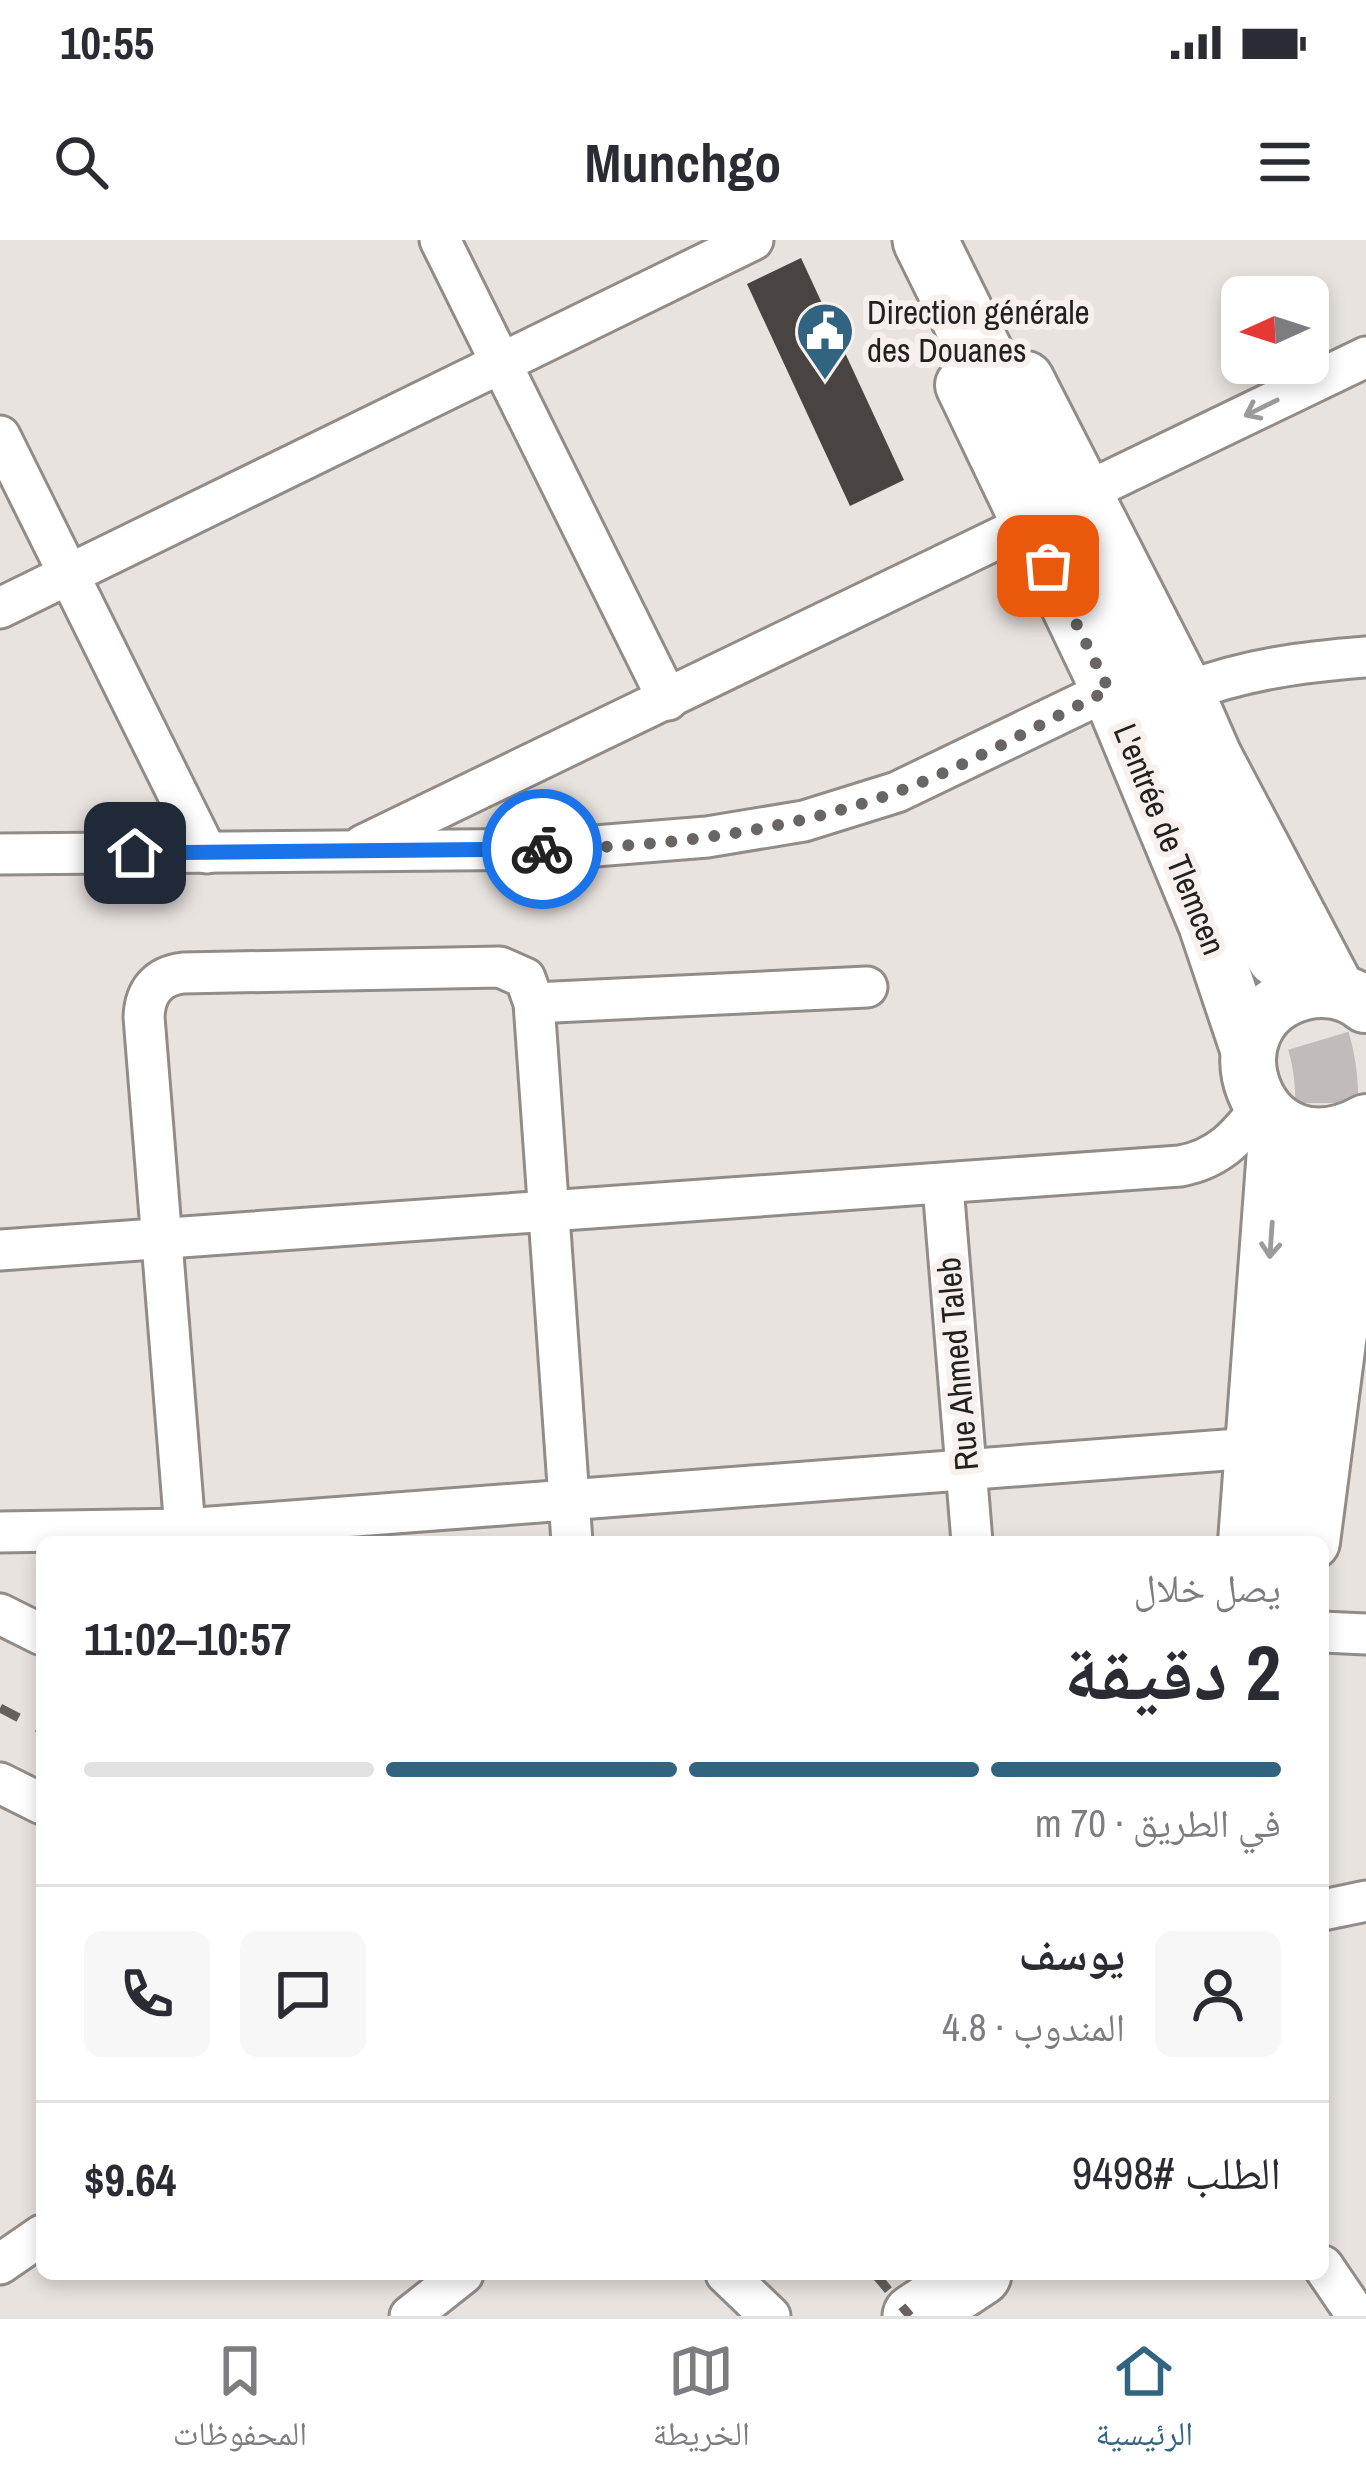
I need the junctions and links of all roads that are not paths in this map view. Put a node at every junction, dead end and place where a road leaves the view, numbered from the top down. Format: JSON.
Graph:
{"nodes":[{"id":1,"x":440,"y":240,"type":"edge"},
{"id":2,"x":752,"y":240,"type":"edge"},
{"id":3,"x":901,"y":240,"type":"edge"},
{"id":4,"x":925,"y":240,"type":"edge"},
{"id":5,"x":950,"y":240,"type":"edge"},
{"id":6,"x":1366,"y":357,"type":"edge"},
{"id":7,"x":500,"y":365,"type":"junction"},
{"id":8,"x":0,"y":436,"type":"edge"},
{"id":9,"x":1087,"y":492,"type":"junction"},
{"id":10,"x":1028,"y":524,"type":"junction"},
{"id":11,"x":69,"y":576,"type":"junction"},
{"id":12,"x":0,"y":608,"type":"edge"},
{"id":13,"x":1366,"y":656,"type":"edge"},
{"id":14,"x":1109,"y":690,"type":"junction"},
{"id":15,"x":1186,"y":692,"type":"junction"},
{"id":16,"x":668,"y":700,"type":"junction"},
{"id":17,"x":207,"y":853,"type":"junction"},
{"id":18,"x":348,"y":853,"type":"junction"},
{"id":19,"x":0,"y":854,"type":"edge"},
{"id":20,"x":1278,"y":955,"type":"tunnel mouth"},
{"id":21,"x":867,"y":987,"type":"dead end"},
{"id":22,"x":1357,"y":999,"type":"edge"},
{"id":23,"x":534,"y":1003,"type":"junction"},
{"id":24,"x":1248,"y":1049,"type":"junction"},
{"id":25,"x":1269,"y":1115,"type":"junction"},
{"id":26,"x":1366,"y":1124,"type":"edge"},
{"id":27,"x":1322,"y":1184,"type":"tunnel mouth"},
{"id":28,"x":943,"y":1186,"type":"junction"},
{"id":29,"x":549,"y":1213,"type":"junction"},
{"id":30,"x":162,"y":1239,"type":"junction"},
{"id":31,"x":0,"y":1250,"type":"edge"},
{"id":32,"x":1252,"y":1448,"type":"junction"},
{"id":33,"x":966,"y":1469,"type":"junction"},
{"id":34,"x":570,"y":1502,"type":"junction"},
{"id":35,"x":0,"y":1532,"type":"edge"},
{"id":36,"x":186,"y":1536,"type":"edge"},
{"id":37,"x":572,"y":1536,"type":"edge"},
{"id":38,"x":972,"y":1536,"type":"edge"},
{"id":39,"x":1246,"y":1536,"type":"edge"},
{"id":40,"x":1282,"y":1536,"type":"edge"},
{"id":41,"x":1313,"y":1536,"type":"edge"},
{"id":42,"x":0,"y":1614,"type":"edge"},
{"id":43,"x":36,"y":1632,"type":"edge"},
{"id":44,"x":1329,"y":1632,"type":"edge"},
{"id":45,"x":1366,"y":1634,"type":"edge"},
{"id":46,"x":0,"y":1783,"type":"edge"},
{"id":47,"x":36,"y":1801,"type":"edge"},
{"id":48,"x":1366,"y":1901,"type":"edge"},
{"id":49,"x":1329,"y":1909,"type":"edge"},
{"id":50,"x":36,"y":2239,"type":"edge"},
{"id":51,"x":0,"y":2264,"type":"edge"},
{"id":52,"x":1329,"y":2275,"type":"edge"},
{"id":53,"x":455,"y":2280,"type":"edge"},
{"id":54,"x":732,"y":2280,"type":"edge"},
{"id":55,"x":971,"y":2280,"type":"edge"},
{"id":56,"x":410,"y":2316,"type":"edge"},
{"id":57,"x":770,"y":2316,"type":"edge"},
{"id":58,"x":915,"y":2316,"type":"edge"},
{"id":59,"x":1357,"y":2316,"type":"edge"}],
"edges":[{"from":1,"to":7,"type":"street"},
{"from":2,"to":7,"type":"street"},
{"from":3,"to":10,"type":"main road","name":"L'entrée de Tlemcen"},
{"from":4,"to":20,"type":"main road"},
{"from":5,"to":9,"type":"main road"},
{"from":6,"to":9,"type":"street","one_way":true},
{"from":7,"to":11,"type":"street"},
{"from":7,"to":16,"type":"street"},
{"from":8,"to":11,"type":"street"},
{"from":9,"to":15,"type":"main road"},
{"from":10,"to":14,"type":"main road","name":"L'entrée de Tlemcen"},
{"from":10,"to":16,"type":"street"},
{"from":11,"to":12,"type":"street"},
{"from":11,"to":17,"type":"street"},
{"from":13,"to":15,"type":"street"},
{"from":14,"to":18,"type":"street"},
{"from":14,"to":24,"type":"main road","name":"L'entrée de Tlemcen"},
{"from":15,"to":22,"type":"main road"},
{"from":16,"to":18,"type":"street"},
{"from":17,"to":18,"type":"street"},
{"from":17,"to":19,"type":"street"},
{"from":21,"to":23,"type":"street"},
{"from":22,"to":24,"type":"main road"},
{"from":23,"to":29,"type":"street"},
{"from":23,"to":30,"type":"street"},
{"from":24,"to":25,"type":"main road","name":"L'entrée de Tlemcen"},
{"from":25,"to":26,"type":"main road"},
{"from":25,"to":28,"type":"street"},
{"from":25,"to":32,"type":"main road","one_way":true},
{"from":26,"to":41,"type":"main road"},
{"from":27,"to":40,"type":"main road"},
{"from":28,"to":29,"type":"street"},
{"from":28,"to":33,"type":"street","name":"Rue Ahmed Taleb"},
{"from":29,"to":30,"type":"street"},
{"from":29,"to":34,"type":"street"},
{"from":30,"to":31,"type":"street"},
{"from":30,"to":36,"type":"street"},
{"from":32,"to":33,"type":"street"},
{"from":32,"to":39,"type":"main road"},
{"from":33,"to":34,"type":"street"},
{"from":33,"to":38,"type":"street","name":"Rue Ahmed Taleb"},
{"from":34,"to":36,"type":"street"},
{"from":34,"to":37,"type":"street"},
{"from":35,"to":36,"type":"street"},
{"from":42,"to":43,"type":"street"},
{"from":44,"to":45,"type":"street"},
{"from":46,"to":47,"type":"street"},
{"from":48,"to":49,"type":"street"},
{"from":50,"to":51,"type":"street"},
{"from":52,"to":59,"type":"street"},
{"from":53,"to":56,"type":"street"},
{"from":54,"to":57,"type":"street"},
{"from":55,"to":58,"type":"main road"}]}
